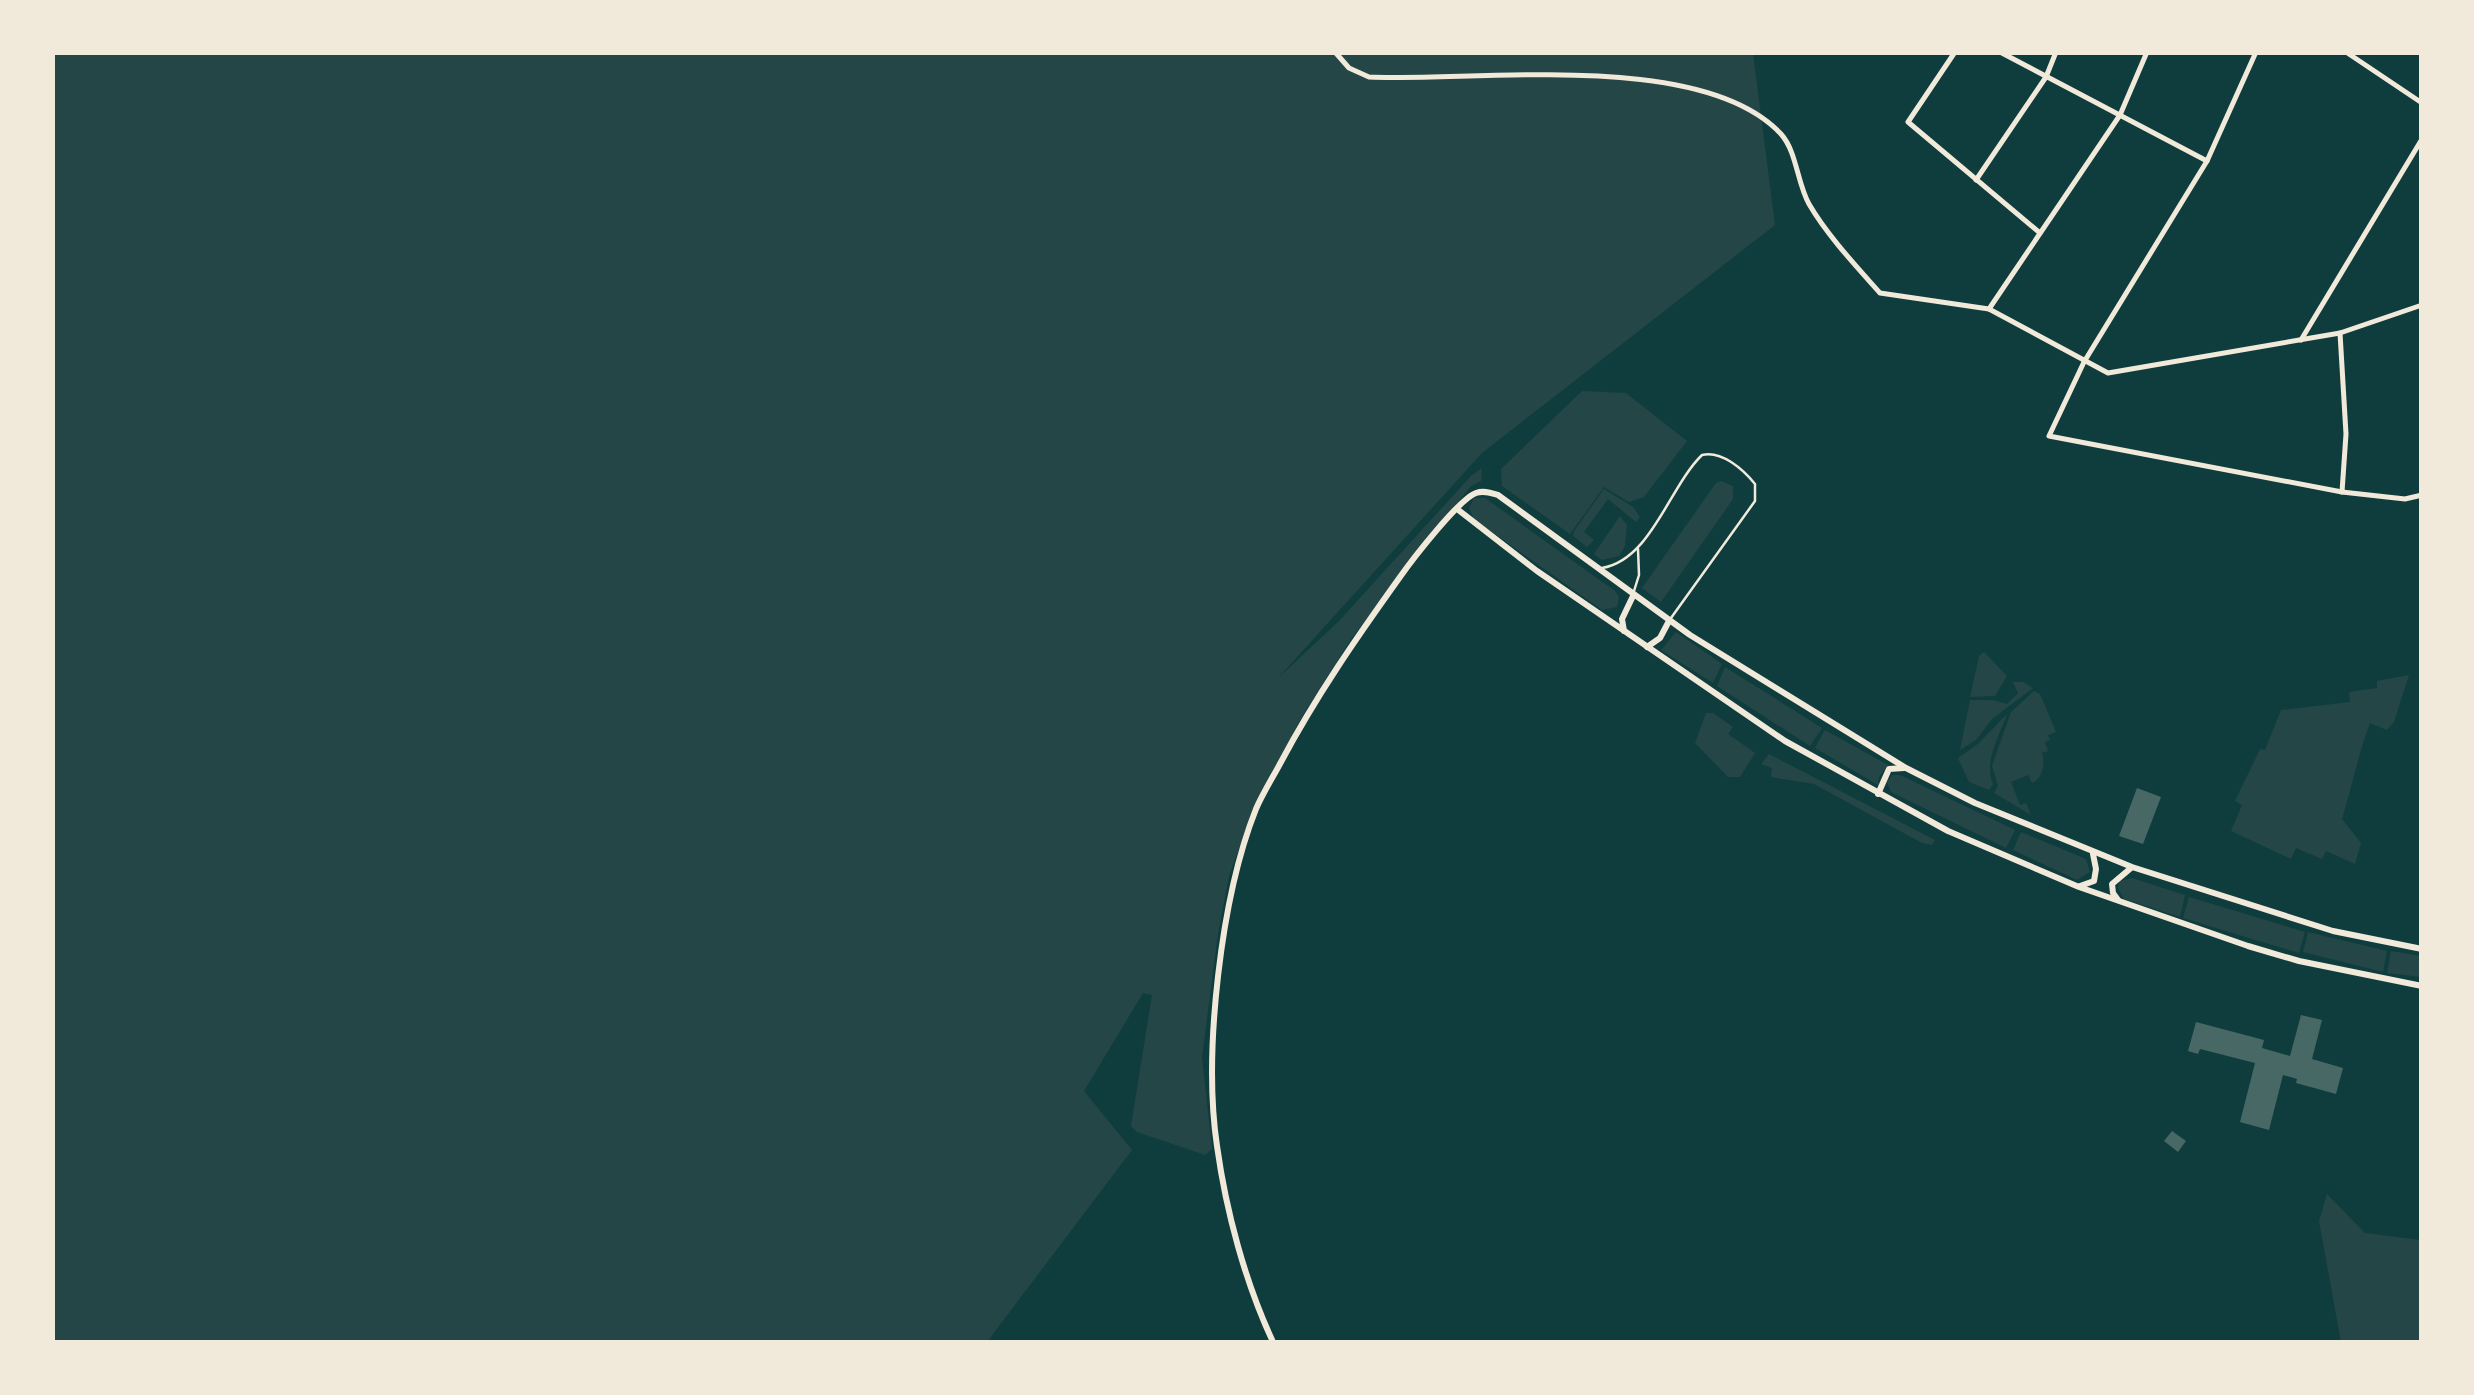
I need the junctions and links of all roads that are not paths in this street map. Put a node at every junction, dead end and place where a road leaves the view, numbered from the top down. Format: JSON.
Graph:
{"nodes":[{"id":1,"x":1336,"y":52,"type":"edge"},
{"id":2,"x":1956,"y":52,"type":"edge"},
{"id":3,"x":2000,"y":52,"type":"edge"},
{"id":4,"x":2056,"y":52,"type":"edge"},
{"id":5,"x":2148,"y":52,"type":"edge"},
{"id":6,"x":2256,"y":52,"type":"edge"},
{"id":7,"x":2346,"y":52,"type":"edge"},
{"id":8,"x":2046,"y":76,"type":"junction"},
{"id":9,"x":2422,"y":104,"type":"edge"},
{"id":10,"x":2120,"y":115,"type":"junction"},
{"id":11,"x":2422,"y":139,"type":"edge"},
{"id":12,"x":2207,"y":161,"type":"junction"},
{"id":13,"x":1976,"y":180,"type":"junction"},
{"id":14,"x":2041,"y":234,"type":"junction"},
{"id":15,"x":2422,"y":305,"type":"edge"},
{"id":16,"x":1989,"y":309,"type":"junction"},
{"id":17,"x":2340,"y":333,"type":"junction"},
{"id":18,"x":2301,"y":340,"type":"junction"},
{"id":19,"x":2084,"y":362,"type":"junction"},
{"id":20,"x":2342,"y":492,"type":"junction"},
{"id":21,"x":2422,"y":495,"type":"edge"},
{"id":22,"x":1457,"y":509,"type":"junction"},
{"id":23,"x":1638,"y":548,"type":"junction"},
{"id":24,"x":1595,"y":568,"type":"junction"},
{"id":25,"x":1633,"y":596,"type":"junction"},
{"id":26,"x":1647,"y":606,"type":"junction"},
{"id":27,"x":1624,"y":613,"type":"junction"},
{"id":28,"x":1669,"y":621,"type":"junction"},
{"id":29,"x":1625,"y":632,"type":"junction"},
{"id":30,"x":1647,"y":646,"type":"junction"},
{"id":31,"x":1906,"y":768,"type":"junction"},
{"id":32,"x":1878,"y":794,"type":"junction"},
{"id":33,"x":2092,"y":854,"type":"junction"},
{"id":34,"x":2132,"y":868,"type":"junction"},
{"id":35,"x":2079,"y":887,"type":"junction"},
{"id":36,"x":2122,"y":903,"type":"junction"},
{"id":37,"x":2422,"y":949,"type":"edge"},
{"id":38,"x":2422,"y":986,"type":"edge"},
{"id":39,"x":1273,"y":1342,"type":"edge"}],
"edges":[{"from":1,"to":16,"type":"street"},
{"from":2,"to":13,"type":"street"},
{"from":3,"to":8,"type":"street"},
{"from":4,"to":8,"type":"street"},
{"from":5,"to":10,"type":"street"},
{"from":6,"to":12,"type":"street"},
{"from":7,"to":9,"type":"street"},
{"from":8,"to":10,"type":"street"},
{"from":8,"to":13,"type":"street"},
{"from":10,"to":12,"type":"street"},
{"from":10,"to":14,"type":"street"},
{"from":11,"to":18,"type":"street"},
{"from":12,"to":19,"type":"street"},
{"from":13,"to":14,"type":"street"},
{"from":14,"to":16,"type":"street"},
{"from":15,"to":17,"type":"street"},
{"from":16,"to":19,"type":"street"},
{"from":17,"to":18,"type":"street"},
{"from":17,"to":20,"type":"street"},
{"from":18,"to":19,"type":"street"},
{"from":19,"to":20,"type":"street"},
{"from":20,"to":21,"type":"street"},
{"from":22,"to":24,"type":"street"},
{"from":22,"to":29,"type":"street"},
{"from":22,"to":39,"type":"street"},
{"from":23,"to":24,"type":"lane"},
{"from":23,"to":25,"type":"lane"},
{"from":23,"to":28,"type":"lane"},
{"from":24,"to":25,"type":"street"},
{"from":25,"to":26,"type":"street"},
{"from":25,"to":27,"type":"street"},
{"from":26,"to":27,"type":"street"},
{"from":26,"to":28,"type":"street"},
{"from":27,"to":29,"type":"street"},
{"from":28,"to":30,"type":"street"},
{"from":28,"to":31,"type":"street"},
{"from":29,"to":30,"type":"street"},
{"from":30,"to":32,"type":"street"},
{"from":31,"to":32,"type":"street"},
{"from":31,"to":33,"type":"street"},
{"from":32,"to":35,"type":"street"},
{"from":33,"to":34,"type":"street"},
{"from":33,"to":35,"type":"street"},
{"from":34,"to":36,"type":"street"},
{"from":34,"to":37,"type":"street"},
{"from":35,"to":36,"type":"street"},
{"from":36,"to":38,"type":"street"}]}
